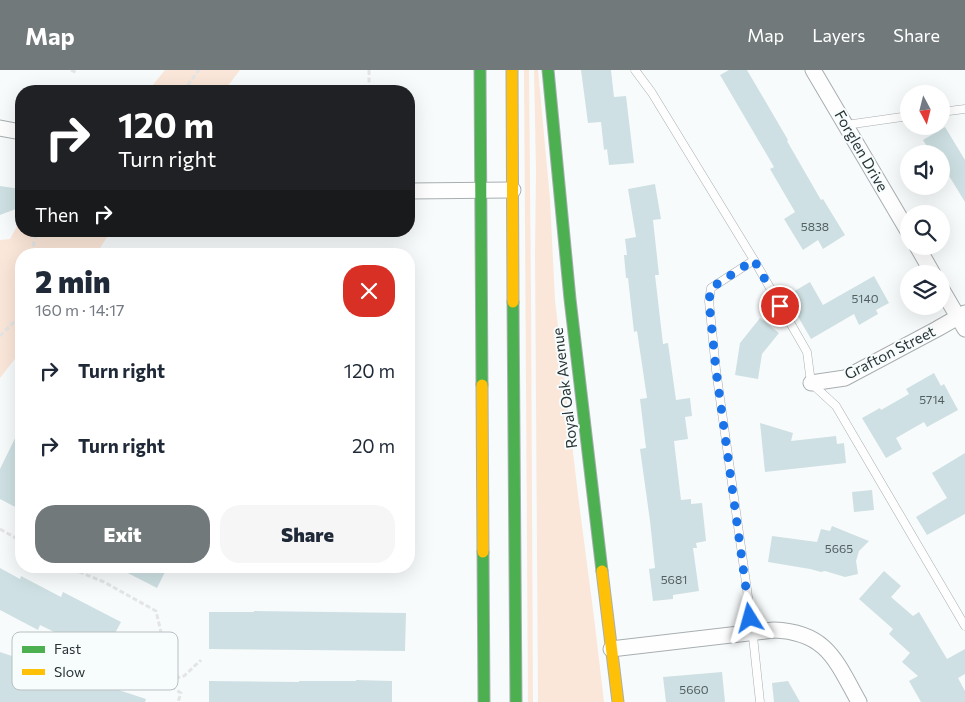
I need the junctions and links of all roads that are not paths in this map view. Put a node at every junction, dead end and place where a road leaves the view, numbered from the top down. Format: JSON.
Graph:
{"nodes":[{"id":1,"x":480,"y":70,"type":"edge"},
{"id":2,"x":512,"y":70,"type":"edge"},
{"id":3,"x":548,"y":70,"type":"edge"},
{"id":4,"x":635,"y":70,"type":"edge"},
{"id":5,"x":813,"y":70,"type":"edge"},
{"id":6,"x":965,"y":109,"type":"edge"},
{"id":7,"x":950,"y":111,"type":"edge"},
{"id":8,"x":900,"y":117,"type":"edge"},
{"id":9,"x":846,"y":125,"type":"junction"},
{"id":10,"x":0,"y":128,"type":"edge"},
{"id":11,"x":15,"y":131,"type":"edge"},
{"id":12,"x":481,"y":190,"type":"junction"},
{"id":13,"x":513,"y":190,"type":"junction"},
{"id":14,"x":415,"y":191,"type":"edge"},
{"id":15,"x":900,"y":218,"type":"edge"},
{"id":16,"x":754,"y":260,"type":"junction"},
{"id":17,"x":950,"y":301,"type":"edge"},
{"id":18,"x":963,"y":319,"type":"edge"},
{"id":19,"x":811,"y":383,"type":"junction"},
{"id":20,"x":965,"y":626,"type":"edge"},
{"id":21,"x":752,"y":633,"type":"junction"},
{"id":22,"x":612,"y":650,"type":"junction"},
{"id":23,"x":484,"y":702,"type":"edge"},
{"id":24,"x":516,"y":702,"type":"edge"},
{"id":25,"x":618,"y":702,"type":"edge"},
{"id":26,"x":760,"y":702,"type":"edge"},
{"id":27,"x":859,"y":702,"type":"edge"}],
"edges":[{"from":1,"to":12,"type":"main road"},
{"from":2,"to":13,"type":"main road"},
{"from":3,"to":22,"type":"main road","name":"Royal Oak Avenue"},
{"from":4,"to":16,"type":"lane"},
{"from":5,"to":9,"type":"street","name":"Forglen Drive"},
{"from":6,"to":7,"type":"lane"},
{"from":8,"to":9,"type":"lane"},
{"from":9,"to":15,"type":"street","name":"Forglen Drive"},
{"from":10,"to":11,"type":"street"},
{"from":12,"to":13,"type":"street"},
{"from":12,"to":14,"type":"street"},
{"from":12,"to":23,"type":"main road"},
{"from":13,"to":24,"type":"main road"},
{"from":16,"to":19,"type":"lane"},
{"from":16,"to":21,"type":"lane"},
{"from":17,"to":18,"type":"street"},
{"from":18,"to":19,"type":"street","name":"Grafton Street"},
{"from":19,"to":20,"type":"lane"},
{"from":21,"to":22,"type":"street"},
{"from":21,"to":26,"type":"lane"},
{"from":21,"to":27,"type":"street"},
{"from":22,"to":25,"type":"main road","name":"Royal Oak Avenue"}]}
